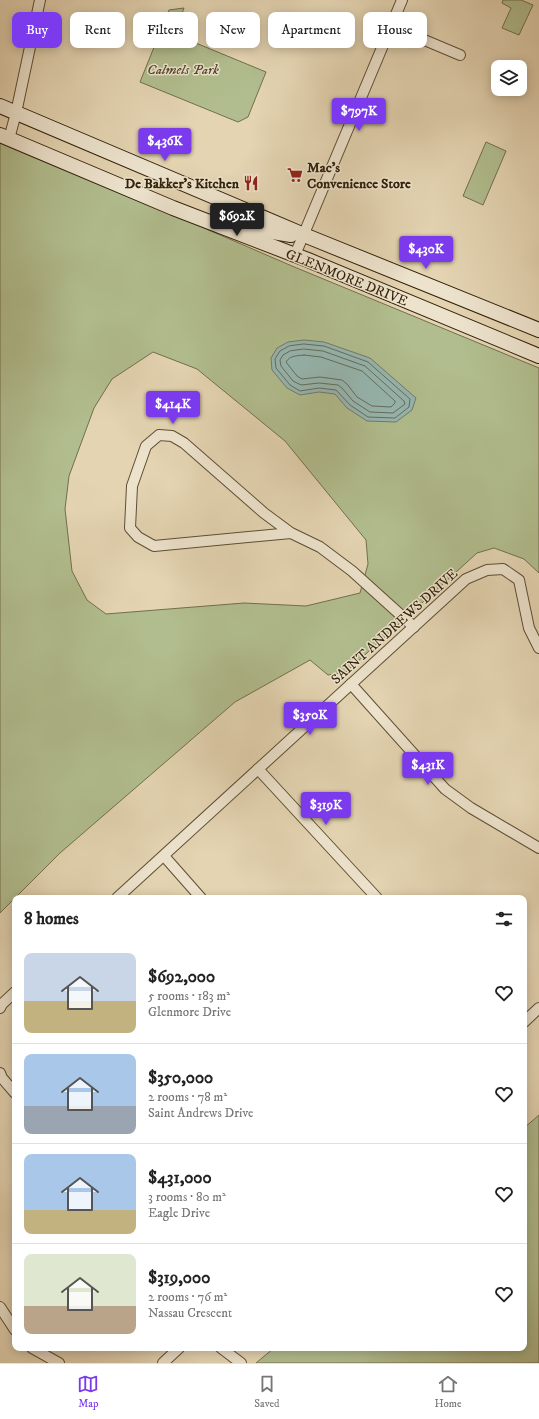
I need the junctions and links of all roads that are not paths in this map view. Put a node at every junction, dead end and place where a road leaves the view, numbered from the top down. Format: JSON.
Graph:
{"nodes":[{"id":1,"x":40,"y":0,"type":"edge"},
{"id":2,"x":402,"y":0,"type":"edge"},
{"id":3,"x":397,"y":12,"type":"edge"},
{"id":4,"x":427,"y":41,"type":"edge"},
{"id":5,"x":382,"y":48,"type":"edge"},
{"id":6,"x":460,"y":55,"type":"dead end"},
{"id":7,"x":0,"y":106,"type":"edge"},
{"id":8,"x":16,"y":113,"type":"junction"},
{"id":9,"x":0,"y":117,"type":"edge"},
{"id":10,"x":5,"y":137,"type":"edge"},
{"id":11,"x":173,"y":208,"type":"junction"},
{"id":12,"x":304,"y":235,"type":"junction"},
{"id":13,"x":295,"y":255,"type":"junction"},
{"id":14,"x":539,"y":330,"type":"edge"},
{"id":15,"x":539,"y":356,"type":"edge"},
{"id":16,"x":291,"y":533,"type":"junction"},
{"id":17,"x":414,"y":627,"type":"junction"},
{"id":18,"x":539,"y":648,"type":"edge"},
{"id":19,"x":351,"y":684,"type":"junction"},
{"id":20,"x":258,"y":769,"type":"junction"},
{"id":21,"x":539,"y":848,"type":"edge"},
{"id":22,"x":164,"y":856,"type":"junction"},
{"id":23,"x":120,"y":895,"type":"edge"},
{"id":24,"x":199,"y":895,"type":"edge"},
{"id":25,"x":374,"y":895,"type":"edge"},
{"id":26,"x":12,"y":995,"type":"edge"},
{"id":27,"x":0,"y":1008,"type":"edge"},
{"id":28,"x":539,"y":1008,"type":"edge"},
{"id":29,"x":527,"y":1019,"type":"edge"},
{"id":30,"x":0,"y":1073,"type":"edge"},
{"id":31,"x":12,"y":1090,"type":"edge"},
{"id":32,"x":0,"y":1307,"type":"edge"},
{"id":33,"x":12,"y":1325,"type":"edge"},
{"id":34,"x":37,"y":1351,"type":"edge"},
{"id":35,"x":176,"y":1351,"type":"edge"},
{"id":36,"x":225,"y":1351,"type":"edge"},
{"id":37,"x":59,"y":1363,"type":"edge"},
{"id":38,"x":163,"y":1363,"type":"edge"},
{"id":39,"x":241,"y":1363,"type":"edge"}],
"edges":[{"from":1,"to":8,"type":"street"},
{"from":2,"to":3,"type":"street"},
{"from":4,"to":6,"type":"street"},
{"from":5,"to":12,"type":"street"},
{"from":7,"to":8,"type":"main road","name":"GLENMORE DRIVE"},
{"from":8,"to":9,"type":"main road"},
{"from":8,"to":10,"type":"street"},
{"from":8,"to":12,"type":"main road","name":"GLENMORE DRIVE"},
{"from":10,"to":11,"type":"main road","name":"GLENMORE DRIVE"},
{"from":11,"to":12,"type":"main road"},
{"from":11,"to":13,"type":"main road","name":"GLENMORE DRIVE"},
{"from":12,"to":13,"type":"street"},
{"from":12,"to":14,"type":"main road","name":"GLENMORE DRIVE"},
{"from":13,"to":15,"type":"main road","name":"GLENMORE DRIVE"},
{"from":16,"to":16,"type":"street"},
{"from":16,"to":17,"type":"street"},
{"from":17,"to":18,"type":"street","name":"SAINT ANDREWS DRIVE"},
{"from":17,"to":19,"type":"street","name":"SAINT ANDREWS DRIVE"},
{"from":19,"to":20,"type":"street","name":"SAINT ANDREWS DRIVE"},
{"from":19,"to":21,"type":"street"},
{"from":20,"to":22,"type":"street","name":"SAINT ANDREWS DRIVE"},
{"from":20,"to":25,"type":"street"},
{"from":22,"to":23,"type":"street","name":"SAINT ANDREWS DRIVE"},
{"from":22,"to":24,"type":"street"},
{"from":26,"to":27,"type":"street"},
{"from":28,"to":29,"type":"street"},
{"from":30,"to":31,"type":"street"},
{"from":32,"to":33,"type":"street"},
{"from":34,"to":37,"type":"street"},
{"from":35,"to":38,"type":"street"},
{"from":36,"to":39,"type":"street"}]}
